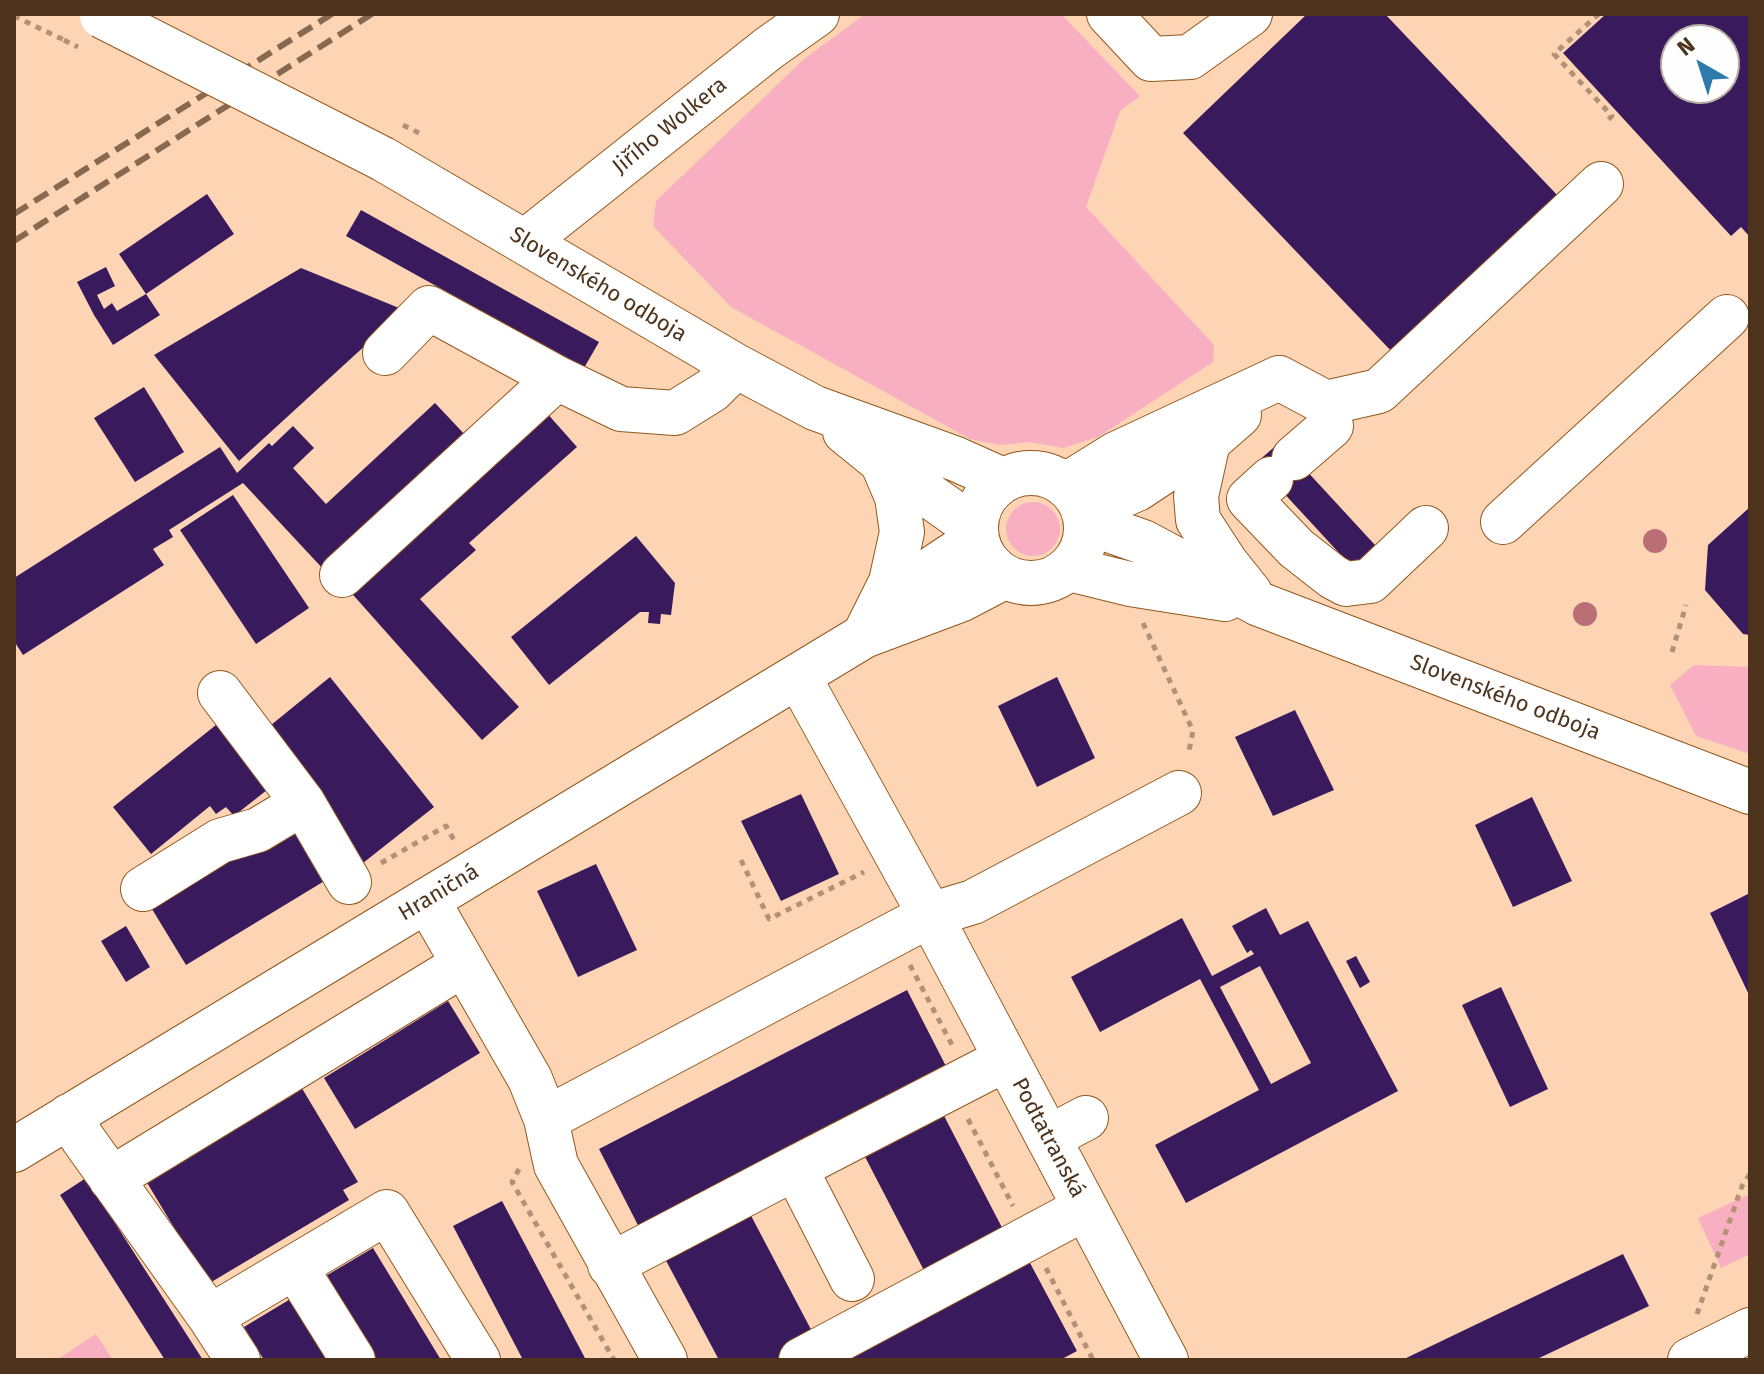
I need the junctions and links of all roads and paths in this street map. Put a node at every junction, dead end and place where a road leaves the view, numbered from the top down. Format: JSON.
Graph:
{"nodes":[{"id":1,"x":817,"y":14,"type":"edge"},
{"id":2,"x":1109,"y":14,"type":"edge"},
{"id":3,"x":1250,"y":14,"type":"edge"},
{"id":4,"x":1599,"y":14,"type":"edge"},
{"id":5,"x":101,"y":15,"type":"edge"},
{"id":6,"x":14,"y":16,"type":"edge"},
{"id":7,"x":64,"y":40,"type":"dead end"},
{"id":8,"x":1606,"y":122,"type":"dead end"},
{"id":9,"x":1601,"y":184,"type":"dead end"},
{"id":10,"x":526,"y":241,"type":"junction"},
{"id":11,"x":1727,"y":317,"type":"dead end"},
{"id":12,"x":385,"y":353,"type":"dead end"},
{"id":13,"x":736,"y":366,"type":"junction"},
{"id":14,"x":557,"y":378,"type":"junction"},
{"id":15,"x":1279,"y":378,"type":"junction"},
{"id":16,"x":1326,"y":403,"type":"junction"},
{"id":17,"x":815,"y":408,"type":"junction"},
{"id":18,"x":1208,"y":442,"type":"junction"},
{"id":19,"x":882,"y":462,"type":"junction"},
{"id":20,"x":1003,"y":480,"type":"junction"},
{"id":21,"x":1079,"y":506,"type":"junction"},
{"id":22,"x":1503,"y":522,"type":"dead end"},
{"id":23,"x":1426,"y":528,"type":"dead end"},
{"id":24,"x":976,"y":534,"type":"junction"},
{"id":25,"x":1069,"y":569,"type":"junction"},
{"id":26,"x":342,"y":575,"type":"dead end"},
{"id":27,"x":1004,"y":577,"type":"junction"},
{"id":28,"x":1259,"y":604,"type":"junction"},
{"id":29,"x":1686,"y":605,"type":"dead end"},
{"id":30,"x":1141,"y":619,"type":"dead end"},
{"id":31,"x":864,"y":636,"type":"junction"},
{"id":32,"x":1672,"y":652,"type":"dead end"},
{"id":33,"x":798,"y":676,"type":"junction"},
{"id":34,"x":220,"y":693,"type":"dead end"},
{"id":35,"x":1189,"y":751,"type":"dead end"},
{"id":36,"x":1750,"y":792,"type":"edge"},
{"id":37,"x":1179,"y":793,"type":"dead end"},
{"id":38,"x":303,"y":803,"type":"junction"},
{"id":39,"x":460,"y":851,"type":"dead end"},
{"id":40,"x":741,"y":860,"type":"dead end"},
{"id":41,"x":865,"y":872,"type":"dead end"},
{"id":42,"x":349,"y":882,"type":"joint"},
{"id":43,"x":143,"y":889,"type":"dead end"},
{"id":44,"x":427,"y":900,"type":"junction"},
{"id":45,"x":916,"y":923,"type":"junction"},
{"id":46,"x":464,"y":964,"type":"junction"},
{"id":47,"x":988,"y":1068,"type":"junction"},
{"id":48,"x":69,"y":1116,"type":"junction"},
{"id":49,"x":546,"y":1119,"type":"junction"},
{"id":50,"x":14,"y":1150,"type":"edge"},
{"id":51,"x":795,"y":1168,"type":"junction"},
{"id":52,"x":1750,"y":1174,"type":"edge"},
{"id":53,"x":111,"y":1179,"type":"junction"},
{"id":54,"x":1085,"y":1208,"type":"junction"},
{"id":55,"x":1030,"y":1238,"type":"junction"},
{"id":56,"x":610,"y":1265,"type":"junction"},
{"id":57,"x":295,"y":1267,"type":"junction"},
{"id":58,"x":852,"y":1279,"type":"dead end"},
{"id":59,"x":210,"y":1317,"type":"junction"},
{"id":60,"x":1696,"y":1317,"type":"dead end"},
{"id":61,"x":1750,"y":1330,"type":"edge"},
{"id":62,"x":238,"y":1360,"type":"edge"},
{"id":63,"x":353,"y":1360,"type":"edge"},
{"id":64,"x":478,"y":1360,"type":"edge"},
{"id":65,"x":665,"y":1360,"type":"edge"},
{"id":66,"x":801,"y":1360,"type":"edge"},
{"id":67,"x":1093,"y":1360,"type":"edge"},
{"id":68,"x":1166,"y":1360,"type":"edge"},
{"id":69,"x":1690,"y":1360,"type":"edge"}],
"edges":[{"from":1,"to":10,"type":"street","name":"Jiřího Wolkera"},
{"from":2,"to":3,"type":"street"},
{"from":4,"to":8,"type":"path"},
{"from":5,"to":10,"type":"street","name":"Slovenského odboja","bridge":true},
{"from":6,"to":7,"type":"path"},
{"from":9,"to":16,"type":"street"},
{"from":10,"to":13,"type":"street","name":"Slovenského odboja"},
{"from":11,"to":22,"type":"street"},
{"from":12,"to":14,"type":"street"},
{"from":13,"to":14,"type":"street"},
{"from":13,"to":17,"type":"street","name":"Slovenského odboja"},
{"from":14,"to":26,"type":"street"},
{"from":15,"to":16,"type":"street"},
{"from":15,"to":18,"type":"street"},
{"from":15,"to":21,"type":"street"},
{"from":16,"to":23,"type":"street"},
{"from":17,"to":19,"type":"street","name":"Slovenského odboja"},
{"from":17,"to":20,"type":"street","name":"Slovenského odboja"},
{"from":18,"to":21,"type":"street"},
{"from":18,"to":28,"type":"street"},
{"from":19,"to":24,"type":"street","name":"Slovenského odboja"},
{"from":19,"to":31,"type":"street"},
{"from":20,"to":21,"type":"street"},
{"from":20,"to":24,"type":"street"},
{"from":21,"to":25,"type":"street"},
{"from":21,"to":28,"type":"street","name":"Slovenského odboja"},
{"from":24,"to":27,"type":"street"},
{"from":24,"to":31,"type":"street","name":"Hraničná"},
{"from":25,"to":27,"type":"street"},
{"from":25,"to":28,"type":"street","name":"Slovenského odboja"},
{"from":27,"to":31,"type":"street","name":"Hraničná"},
{"from":28,"to":36,"type":"street","name":"Slovenského odboja"},
{"from":29,"to":32,"type":"path"},
{"from":30,"to":35,"type":"path"},
{"from":31,"to":33,"type":"street","name":"Hraničná"},
{"from":33,"to":44,"type":"street","name":"Hraničná"},
{"from":33,"to":45,"type":"street","name":"Podtatranská"},
{"from":34,"to":38,"type":"street"},
{"from":37,"to":45,"type":"street"},
{"from":38,"to":42,"type":"street"},
{"from":38,"to":43,"type":"street"},
{"from":39,"to":42,"type":"path"},
{"from":40,"to":41,"type":"path"},
{"from":44,"to":46,"type":"street"},
{"from":44,"to":48,"type":"street","name":"Hraničná"},
{"from":45,"to":47,"type":"street","name":"Podtatranská"},
{"from":45,"to":47,"type":"path"},
{"from":45,"to":49,"type":"street"},
{"from":46,"to":49,"type":"street"},
{"from":46,"to":53,"type":"street"},
{"from":47,"to":51,"type":"street"},
{"from":47,"to":54,"type":"street","name":"Podtatranská"},
{"from":47,"to":55,"type":"path"},
{"from":48,"to":50,"type":"street","name":"Hraničná"},
{"from":48,"to":53,"type":"street"},
{"from":49,"to":56,"type":"street"},
{"from":51,"to":56,"type":"street"},
{"from":51,"to":58,"type":"street"},
{"from":52,"to":60,"type":"path"},
{"from":53,"to":59,"type":"street"},
{"from":54,"to":55,"type":"street"},
{"from":54,"to":68,"type":"street","name":"Podtatranská"},
{"from":55,"to":66,"type":"street"},
{"from":55,"to":67,"type":"path"},
{"from":56,"to":65,"type":"street"},
{"from":57,"to":59,"type":"street"},
{"from":57,"to":63,"type":"street"},
{"from":57,"to":64,"type":"street"},
{"from":59,"to":62,"type":"street"},
{"from":61,"to":69,"type":"street"}]}
